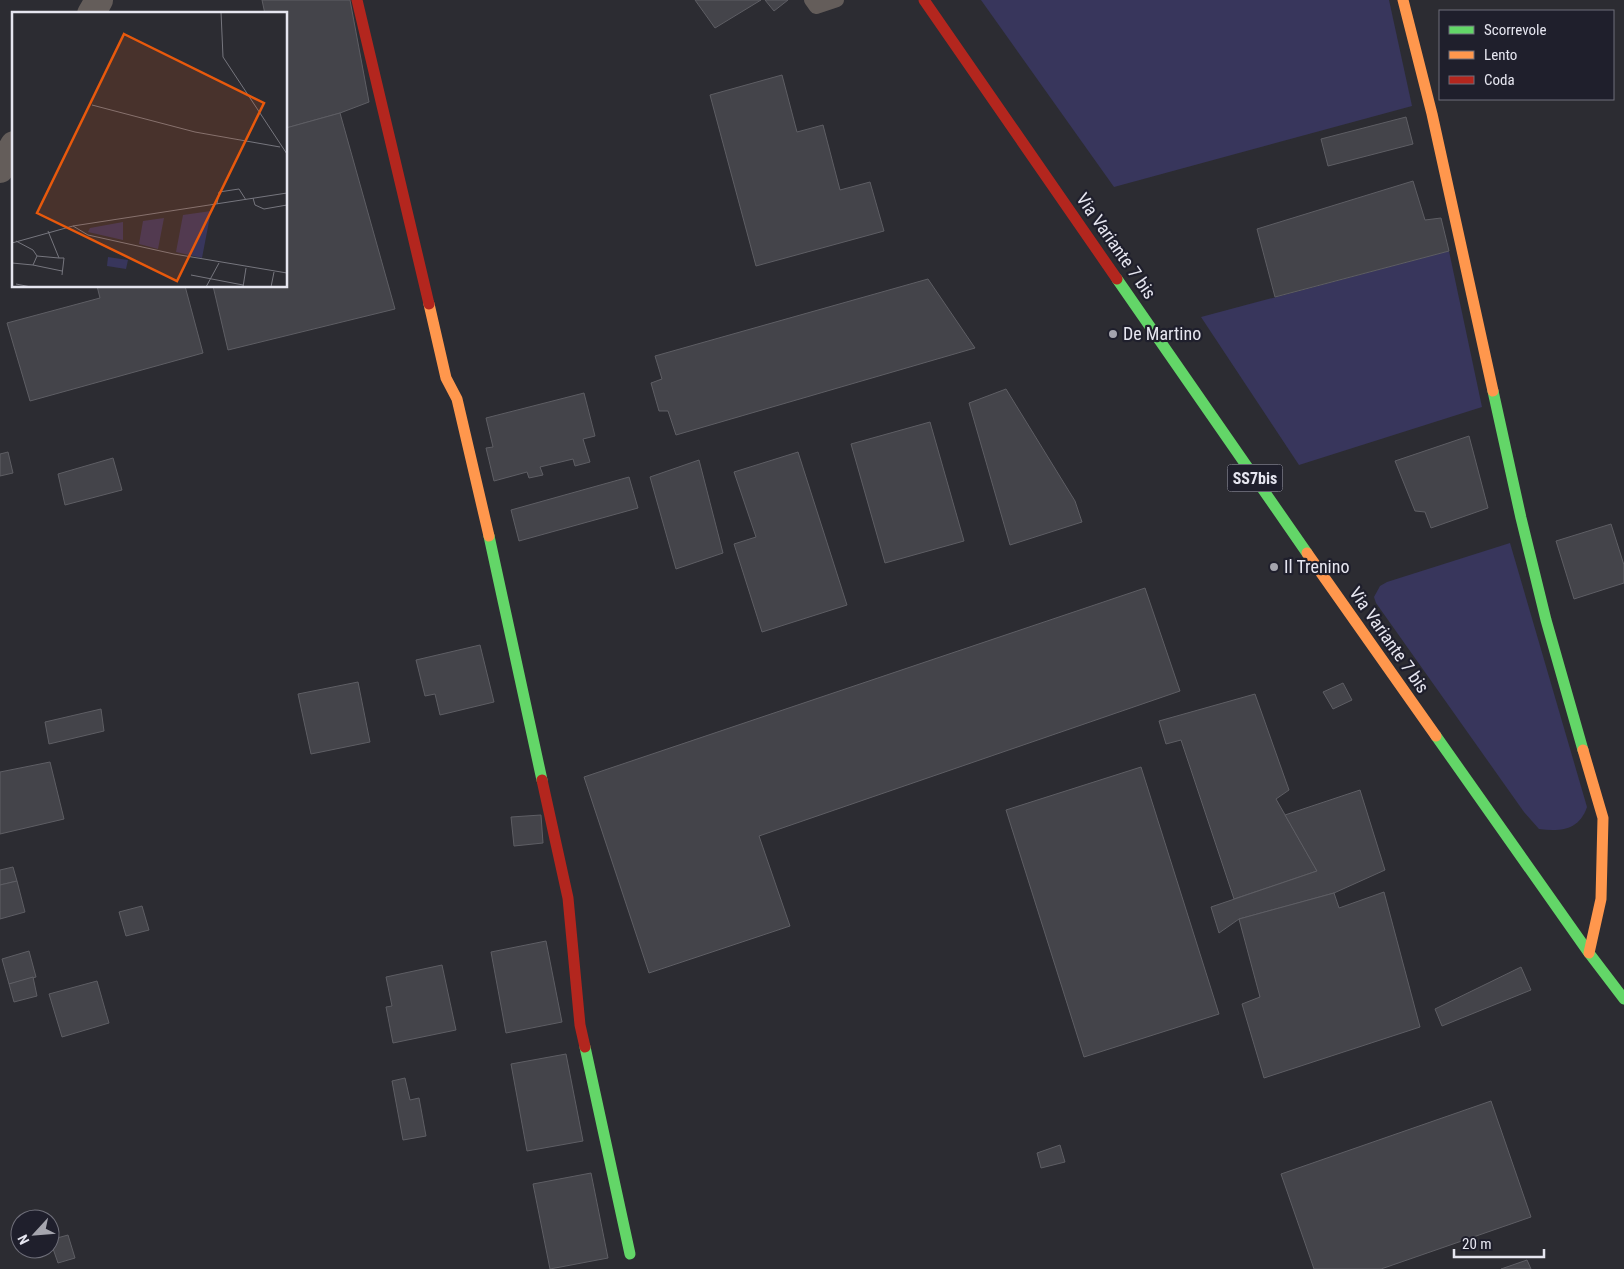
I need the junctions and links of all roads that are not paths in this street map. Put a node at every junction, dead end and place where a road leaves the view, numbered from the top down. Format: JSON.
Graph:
{"nodes":[{"id":1,"x":100,"y":0,"type":"edge"},
{"id":2,"x":357,"y":0,"type":"edge"},
{"id":3,"x":811,"y":0,"type":"edge"},
{"id":4,"x":837,"y":0,"type":"edge"},
{"id":5,"x":924,"y":0,"type":"edge"},
{"id":6,"x":1403,"y":0,"type":"edge"},
{"id":7,"x":92,"y":12,"type":"edge"},
{"id":8,"x":12,"y":148,"type":"edge"},
{"id":9,"x":0,"y":168,"type":"edge"},
{"id":10,"x":1589,"y":953,"type":"junction"},
{"id":11,"x":1624,"y":999,"type":"edge"},
{"id":12,"x":630,"y":1254,"type":"dead end"}],
"edges":[{"from":1,"to":7,"type":"street"},
{"from":2,"to":12,"type":"street"},
{"from":3,"to":4,"type":"lane"},
{"from":5,"to":10,"type":"street","name":"Via Variante 7 bis","number":"SS7bis"},
{"from":6,"to":10,"type":"street"},
{"from":8,"to":9,"type":"street"},
{"from":10,"to":11,"type":"street","number":"SS7bis"}]}
